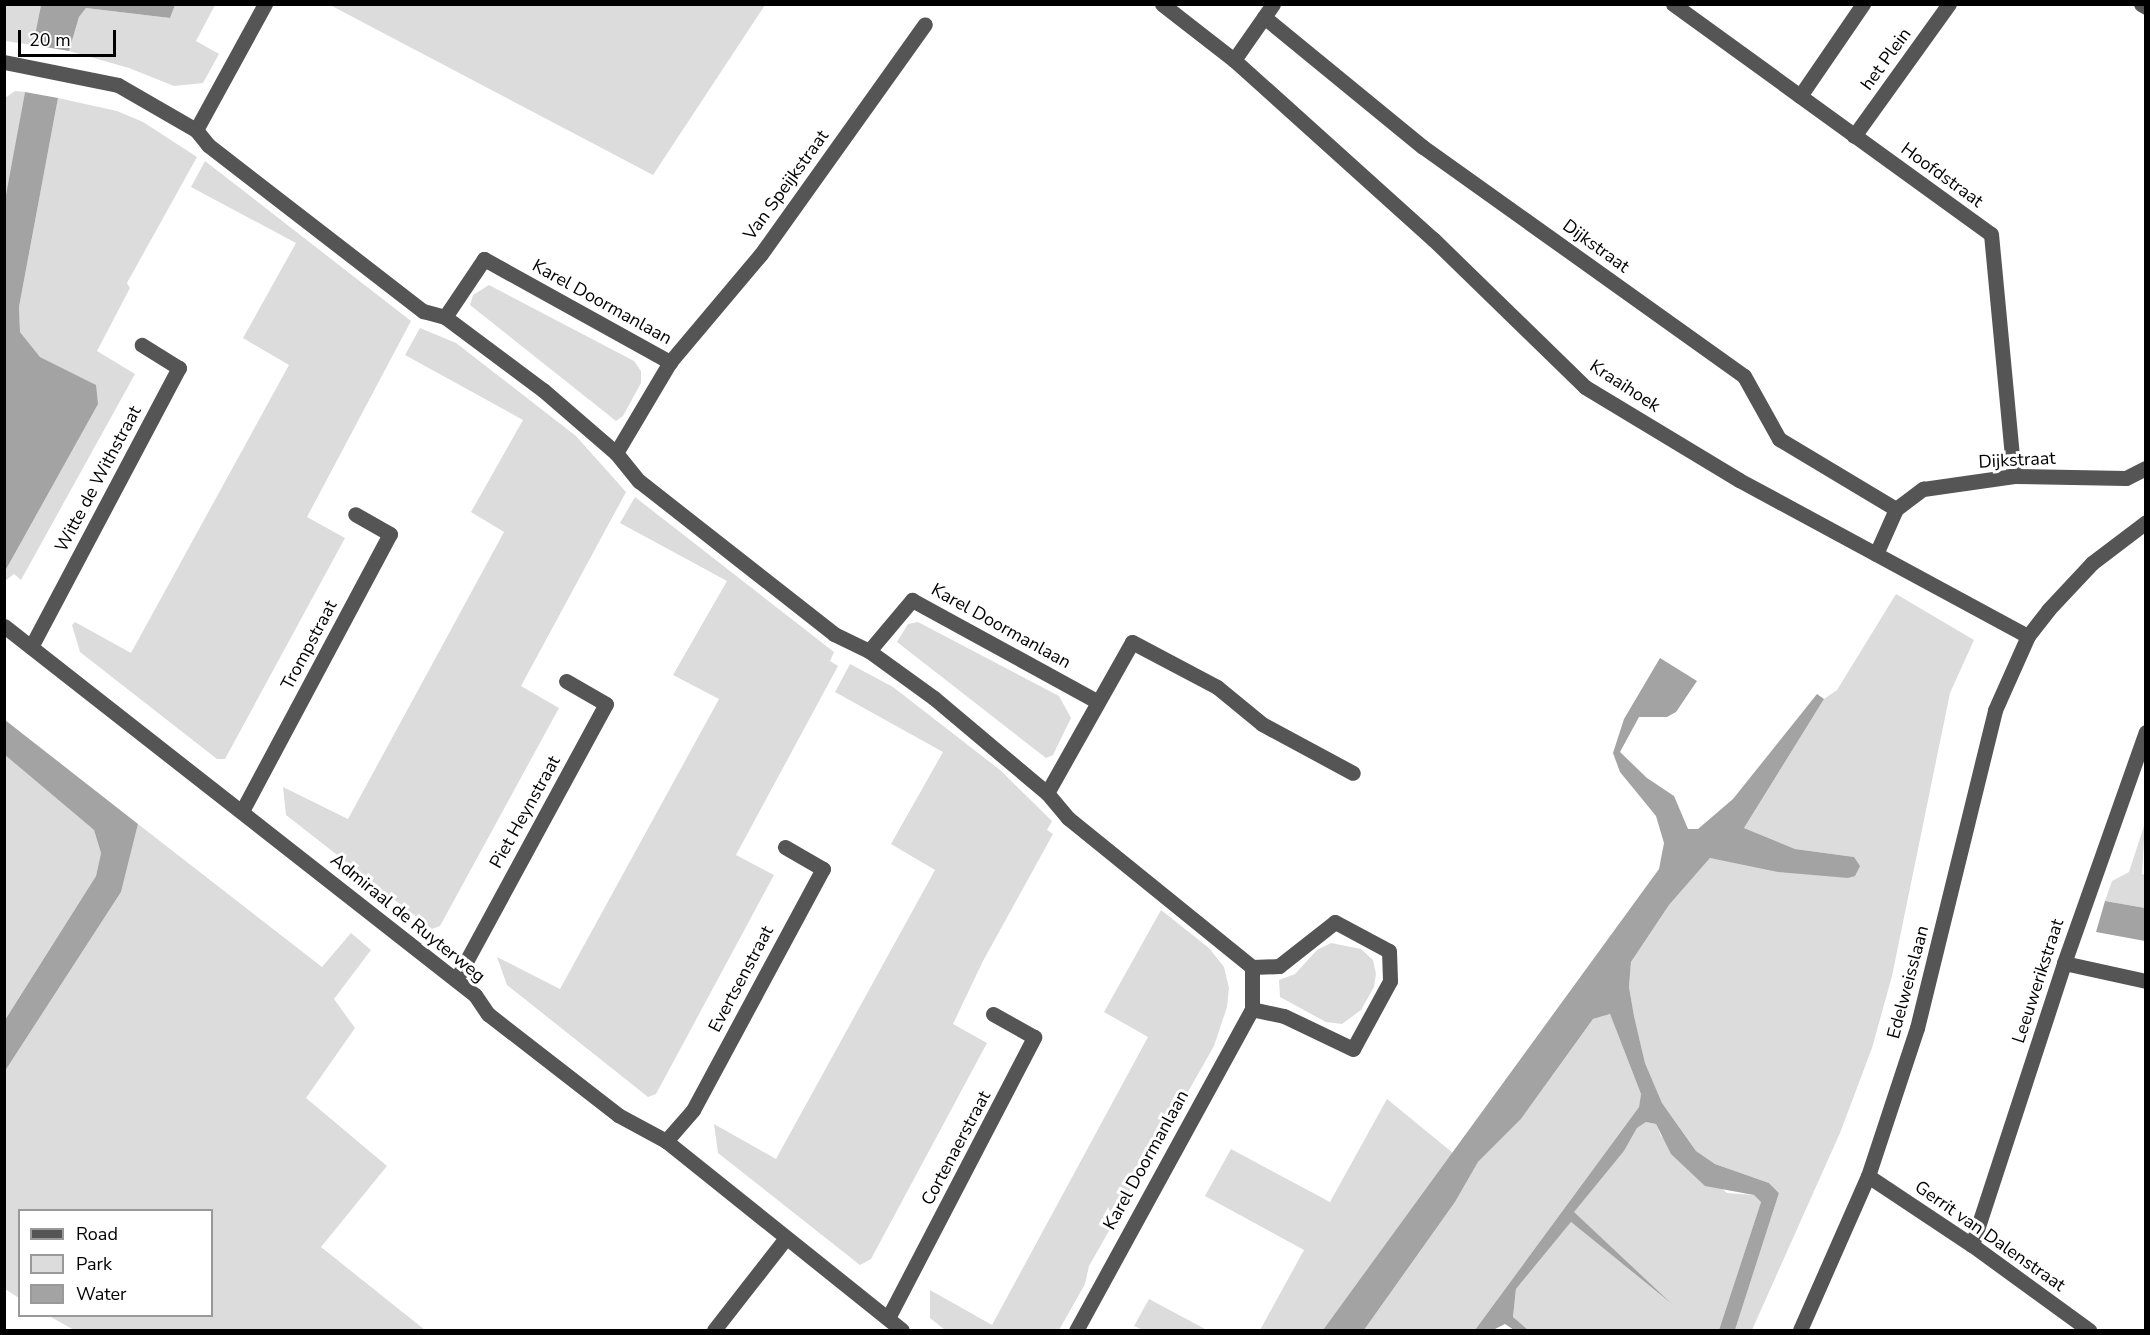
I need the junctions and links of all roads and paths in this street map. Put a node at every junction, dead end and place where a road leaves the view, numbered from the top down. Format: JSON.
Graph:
{"nodes":[{"id":1,"x":265,"y":4,"type":"edge"},
{"id":2,"x":1162,"y":4,"type":"edge"},
{"id":3,"x":1673,"y":4,"type":"edge"},
{"id":4,"x":1863,"y":4,"type":"edge"},
{"id":5,"x":1949,"y":4,"type":"edge"},
{"id":6,"x":2141,"y":4,"type":"edge"},
{"id":7,"x":2145,"y":8,"type":"edge"},
{"id":8,"x":1268,"y":11,"type":"edge"},
{"id":9,"x":925,"y":24,"type":"dead end"},
{"id":10,"x":1234,"y":60,"type":"junction"},
{"id":11,"x":4,"y":63,"type":"edge"},
{"id":12,"x":1800,"y":96,"type":"junction"},
{"id":13,"x":196,"y":130,"type":"junction"},
{"id":14,"x":1854,"y":136,"type":"junction"},
{"id":15,"x":445,"y":317,"type":"junction"},
{"id":16,"x":142,"y":345,"type":"dead end"},
{"id":17,"x":670,"y":362,"type":"junction"},
{"id":18,"x":616,"y":453,"type":"junction"},
{"id":19,"x":2145,"y":468,"type":"edge"},
{"id":20,"x":2014,"y":476,"type":"junction"},
{"id":21,"x":1896,"y":509,"type":"junction"},
{"id":22,"x":356,"y":514,"type":"dead end"},
{"id":23,"x":2145,"y":522,"type":"edge"},
{"id":24,"x":1876,"y":554,"type":"junction"},
{"id":25,"x":4,"y":626,"type":"edge"},
{"id":26,"x":2028,"y":636,"type":"junction"},
{"id":27,"x":31,"y":647,"type":"junction"},
{"id":28,"x":869,"y":651,"type":"junction"},
{"id":29,"x":566,"y":681,"type":"dead end"},
{"id":30,"x":1098,"y":702,"type":"junction"},
{"id":31,"x":2145,"y":732,"type":"edge"},
{"id":32,"x":1353,"y":773,"type":"dead end"},
{"id":33,"x":1047,"y":793,"type":"junction"},
{"id":34,"x":242,"y":811,"type":"junction"},
{"id":35,"x":784,"y":847,"type":"dead end"},
{"id":36,"x":2064,"y":963,"type":"junction"},
{"id":37,"x":1252,"y":968,"type":"junction"},
{"id":38,"x":456,"y":980,"type":"junction"},
{"id":39,"x":2145,"y":981,"type":"edge"},
{"id":40,"x":1252,"y":1009,"type":"junction"},
{"id":41,"x":993,"y":1014,"type":"dead end"},
{"id":42,"x":666,"y":1142,"type":"junction"},
{"id":43,"x":1868,"y":1176,"type":"junction"},
{"id":44,"x":786,"y":1238,"type":"junction"},
{"id":45,"x":1972,"y":1245,"type":"junction"},
{"id":46,"x":888,"y":1318,"type":"junction"},
{"id":47,"x":714,"y":1330,"type":"edge"},
{"id":48,"x":902,"y":1330,"type":"edge"},
{"id":49,"x":1076,"y":1330,"type":"edge"},
{"id":50,"x":1800,"y":1330,"type":"edge"},
{"id":51,"x":2089,"y":1330,"type":"edge"}],
"edges":[{"from":1,"to":13,"type":"street"},
{"from":2,"to":10,"type":"street","name":"Kraaihoek"},
{"from":3,"to":12,"type":"street","name":"Hoofdstraat"},
{"from":4,"to":12,"type":"street"},
{"from":5,"to":14,"type":"street","name":"het Plein"},
{"from":6,"to":7,"type":"street"},
{"from":8,"to":10,"type":"street"},
{"from":8,"to":21,"type":"street","name":"Dijkstraat"},
{"from":9,"to":17,"type":"street","name":"Van Speijkstraat"},
{"from":10,"to":24,"type":"street","name":"Kraaihoek"},
{"from":11,"to":13,"type":"street"},
{"from":12,"to":14,"type":"street","name":"Hoofdstraat"},
{"from":13,"to":15,"type":"street"},
{"from":14,"to":20,"type":"street","name":"Hoofdstraat"},
{"from":15,"to":17,"type":"street","name":"Karel Doormanlaan"},
{"from":15,"to":18,"type":"street"},
{"from":16,"to":27,"type":"street","name":"Witte de Withstraat"},
{"from":17,"to":18,"type":"street","name":"Karel Doormanlaan"},
{"from":18,"to":28,"type":"street"},
{"from":19,"to":20,"type":"street","name":"Dijkstraat"},
{"from":20,"to":21,"type":"street","name":"Dijkstraat"},
{"from":21,"to":24,"type":"street","name":"Dijkstraat"},
{"from":22,"to":34,"type":"street","name":"Trompstraat"},
{"from":23,"to":26,"type":"street","name":"Edelweisslaan"},
{"from":24,"to":26,"type":"street","name":"Kraaihoek"},
{"from":25,"to":27,"type":"street","name":"Admiraal de Ruyterweg"},
{"from":26,"to":43,"type":"street","name":"Edelweisslaan"},
{"from":27,"to":34,"type":"street","name":"Admiraal de Ruyterweg"},
{"from":28,"to":30,"type":"street","name":"Karel Doormanlaan"},
{"from":28,"to":33,"type":"street"},
{"from":29,"to":38,"type":"street","name":"Piet Heynstraat"},
{"from":30,"to":32,"type":"street"},
{"from":30,"to":33,"type":"street"},
{"from":31,"to":36,"type":"street","name":"Leeuwerikstraat"},
{"from":33,"to":37,"type":"street"},
{"from":34,"to":38,"type":"street","name":"Admiraal de Ruyterweg"},
{"from":35,"to":42,"type":"street","name":"Evertsenstraat"},
{"from":36,"to":39,"type":"street"},
{"from":36,"to":45,"type":"street","name":"Leeuwerikstraat"},
{"from":37,"to":40,"type":"street","name":"Karel Doormanlaan"},
{"from":37,"to":40,"type":"street"},
{"from":38,"to":42,"type":"street","name":"Admiraal de Ruyterweg"},
{"from":40,"to":49,"type":"street","name":"Karel Doormanlaan"},
{"from":41,"to":46,"type":"street","name":"Cortenaerstraat"},
{"from":42,"to":44,"type":"street","name":"Admiraal de Ruyterweg"},
{"from":43,"to":45,"type":"street","name":"Gerrit van Dalenstraat"},
{"from":43,"to":50,"type":"street","name":"Edelweisslaan"},
{"from":44,"to":46,"type":"street","name":"Admiraal de Ruyterweg"},
{"from":44,"to":47,"type":"street"},
{"from":45,"to":51,"type":"street","name":"Gerrit van Dalenstraat"},
{"from":46,"to":48,"type":"street","name":"Admiraal de Ruyterweg"}]}
